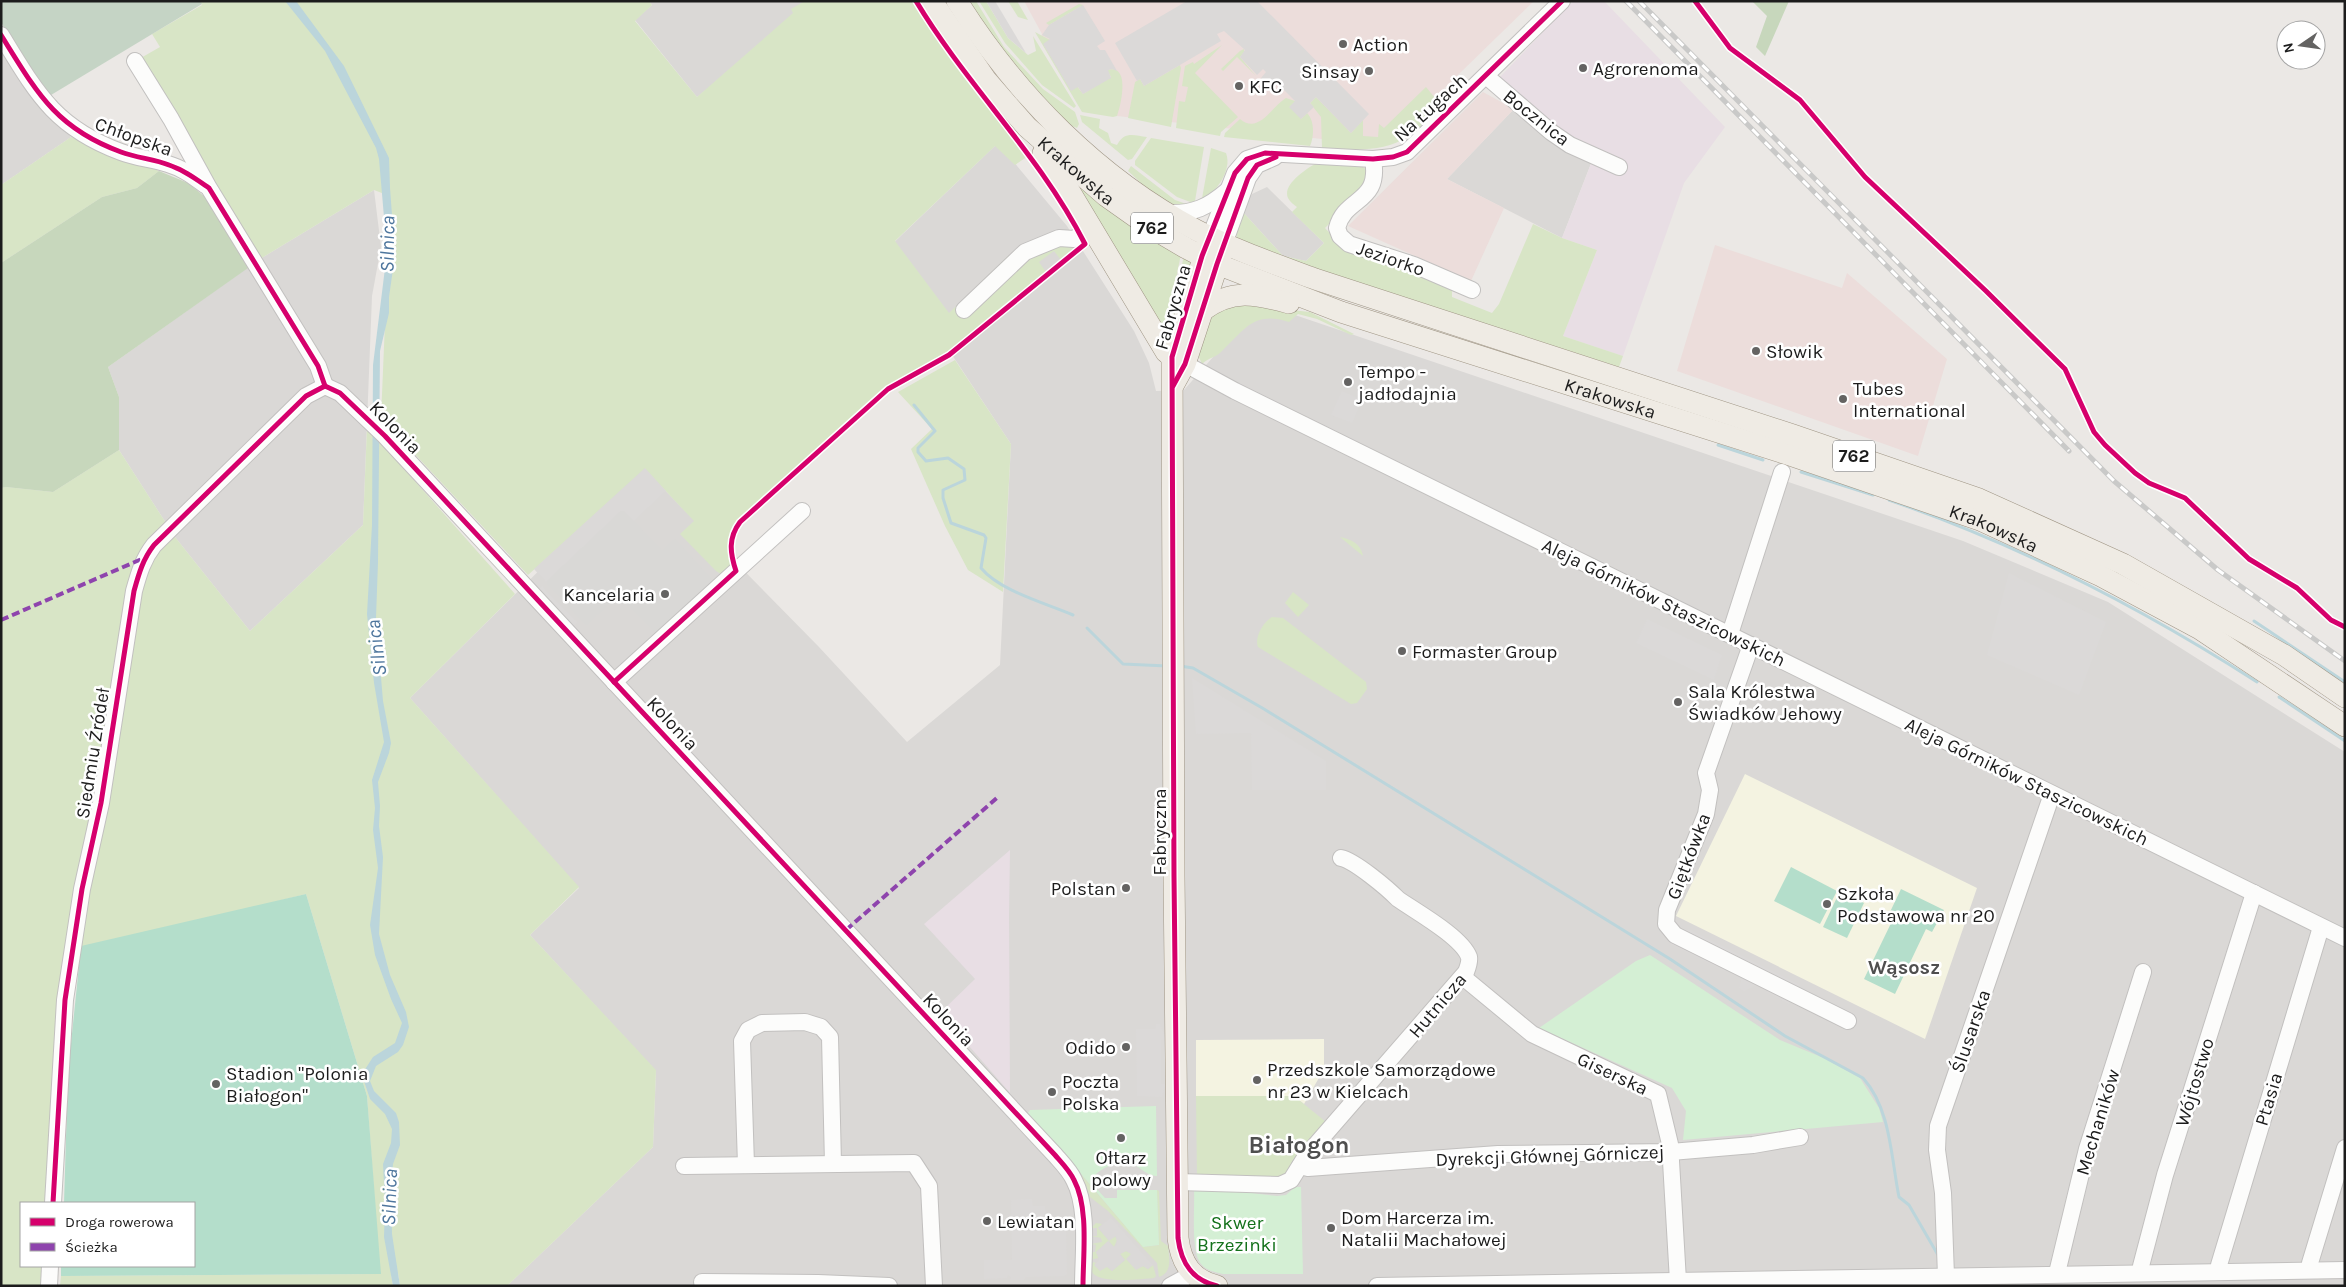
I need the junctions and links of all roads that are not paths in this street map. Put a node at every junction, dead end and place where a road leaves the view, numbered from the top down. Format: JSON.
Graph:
{"nodes":[{"id":1,"x":932,"y":1,"type":"edge"},
{"id":2,"x":957,"y":1,"type":"edge"},
{"id":3,"x":1562,"y":1,"type":"edge"},
{"id":4,"x":1,"y":35,"type":"edge"},
{"id":5,"x":135,"y":61,"type":"dead end"},
{"id":6,"x":1486,"y":76,"type":"junction"},
{"id":7,"x":1028,"y":127,"type":"junction"},
{"id":8,"x":1286,"y":155,"type":"junction"},
{"id":9,"x":1373,"y":159,"type":"junction"},
{"id":10,"x":1618,"y":167,"type":"dead end"},
{"id":11,"x":209,"y":188,"type":"junction"},
{"id":12,"x":1230,"y":188,"type":"junction"},
{"id":13,"x":1168,"y":213,"type":"junction"},
{"id":14,"x":1092,"y":228,"type":"junction"},
{"id":15,"x":1214,"y":250,"type":"junction"},
{"id":16,"x":1472,"y":290,"type":"dead end"},
{"id":17,"x":964,"y":310,"type":"dead end"},
{"id":18,"x":1202,"y":311,"type":"junction"},
{"id":19,"x":1341,"y":312,"type":"junction"},
{"id":20,"x":1179,"y":361,"type":"junction"},
{"id":21,"x":324,"y":386,"type":"junction"},
{"id":22,"x":1782,"y":472,"type":"dead end"},
{"id":23,"x":802,"y":511,"type":"dead end"},
{"id":24,"x":1730,"y":634,"type":"junction"},
{"id":25,"x":1751,"y":645,"type":"junction"},
{"id":26,"x":614,"y":682,"type":"junction"},
{"id":27,"x":2345,"y":697,"type":"edge"},
{"id":28,"x":2345,"y":726,"type":"edge"},
{"id":29,"x":2052,"y":794,"type":"junction"},
{"id":30,"x":1341,"y":858,"type":"dead end"},
{"id":31,"x":2254,"y":893,"type":"junction"},
{"id":32,"x":2321,"y":927,"type":"junction"},
{"id":33,"x":2345,"y":938,"type":"edge"},
{"id":34,"x":2143,"y":972,"type":"dead end"},
{"id":35,"x":1463,"y":977,"type":"junction"},
{"id":36,"x":1848,"y":1021,"type":"dead end"},
{"id":37,"x":1800,"y":1137,"type":"dead end"},
{"id":38,"x":2345,"y":1148,"type":"edge"},
{"id":39,"x":1671,"y":1152,"type":"junction"},
{"id":40,"x":833,"y":1164,"type":"junction"},
{"id":41,"x":746,"y":1165,"type":"junction"},
{"id":42,"x":684,"y":1166,"type":"dead end"},
{"id":43,"x":1300,"y":1166,"type":"junction"},
{"id":44,"x":1178,"y":1182,"type":"junction"},
{"id":45,"x":52,"y":1202,"type":"edge"},
{"id":46,"x":50,"y":1267,"type":"edge"},
{"id":47,"x":2310,"y":1270,"type":"junction"},
{"id":48,"x":2345,"y":1270,"type":"edge"},
{"id":49,"x":2141,"y":1272,"type":"junction"},
{"id":50,"x":2219,"y":1272,"type":"junction"},
{"id":51,"x":1192,"y":1274,"type":"junction"},
{"id":52,"x":2057,"y":1274,"type":"junction"},
{"id":53,"x":1946,"y":1276,"type":"junction"},
{"id":54,"x":1678,"y":1281,"type":"junction"},
{"id":55,"x":702,"y":1282,"type":"dead end"},
{"id":56,"x":49,"y":1286,"type":"edge"},
{"id":57,"x":889,"y":1286,"type":"edge"},
{"id":58,"x":934,"y":1286,"type":"edge"},
{"id":59,"x":1083,"y":1286,"type":"edge"},
{"id":60,"x":1170,"y":1286,"type":"edge"},
{"id":61,"x":1217,"y":1286,"type":"edge"},
{"id":62,"x":1377,"y":1286,"type":"edge"}],
"edges":[{"from":1,"to":7,"type":"main road","name":"Krakowska","number":"762"},
{"from":2,"to":13,"type":"main road","name":"Krakowska","number":"762"},
{"from":3,"to":6,"type":"street","name":"Na Ługach"},
{"from":4,"to":11,"type":"street","name":"Chłopska"},
{"from":5,"to":11,"type":"street"},
{"from":6,"to":9,"type":"street","name":"Na Ługach"},
{"from":6,"to":10,"type":"street","name":"Bocznica"},
{"from":7,"to":14,"type":"main road"},
{"from":7,"to":15,"type":"main road","name":"Krakowska","number":"762"},
{"from":8,"to":9,"type":"street","name":"Na Ługach"},
{"from":8,"to":12,"type":"street","name":"Na Ługach"},
{"from":8,"to":15,"type":"street","name":"Na Ługach"},
{"from":9,"to":16,"type":"street","name":"Jeziorko"},
{"from":11,"to":21,"type":"street"},
{"from":12,"to":13,"type":"street","name":"Na Ługach"},
{"from":12,"to":15,"type":"street","name":"Na Ługach"},
{"from":13,"to":15,"type":"main road","name":"Krakowska","number":"762"},
{"from":14,"to":17,"type":"street"},
{"from":14,"to":20,"type":"main road"},
{"from":15,"to":18,"type":"main road","name":"Fabryczna"},
{"from":15,"to":19,"type":"main road","name":"Krakowska","number":"762"},
{"from":15,"to":20,"type":"main road","name":"Fabryczna"},
{"from":15,"to":27,"type":"main road","name":"Krakowska","number":"762"},
{"from":18,"to":19,"type":"main road"},
{"from":18,"to":20,"type":"main road","name":"Fabryczna"},
{"from":19,"to":28,"type":"main road","name":"Krakowska","number":"762"},
{"from":20,"to":24,"type":"street","name":"Aleja Górników Staszicowskich"},
{"from":20,"to":44,"type":"main road","name":"Fabryczna"},
{"from":21,"to":26,"type":"street","name":"Kolonia"},
{"from":21,"to":45,"type":"street","name":"Siedmiu Źródeł"},
{"from":22,"to":24,"type":"street"},
{"from":23,"to":26,"type":"street"},
{"from":24,"to":25,"type":"street","name":"Aleja Górników Staszicowskich"},
{"from":25,"to":29,"type":"street","name":"Aleja Górników Staszicowskich"},
{"from":25,"to":36,"type":"street","name":"Giętkówka"},
{"from":26,"to":59,"type":"street","name":"Kolonia"},
{"from":29,"to":31,"type":"street","name":"Aleja Górników Staszicowskich"},
{"from":29,"to":53,"type":"street","name":"Ślusarska"},
{"from":30,"to":35,"type":"street","name":"Hutnicza"},
{"from":31,"to":32,"type":"street","name":"Aleja Górników Staszicowskich"},
{"from":31,"to":49,"type":"street","name":"Wójtostwo"},
{"from":32,"to":33,"type":"street","name":"Aleja Górników Staszicowskich"},
{"from":32,"to":50,"type":"street","name":"Ptasia"},
{"from":34,"to":52,"type":"street","name":"Mechaników"},
{"from":35,"to":39,"type":"street","name":"Giserska"},
{"from":35,"to":43,"type":"street","name":"Hutnicza"},
{"from":37,"to":39,"type":"street","name":"Dyrekcji Głównej Górniczej"},
{"from":38,"to":47,"type":"street"},
{"from":39,"to":43,"type":"street","name":"Dyrekcji Głównej Górniczej"},
{"from":39,"to":54,"type":"street","name":"Giserska"},
{"from":40,"to":41,"type":"street"},
{"from":40,"to":41,"type":"street"},
{"from":40,"to":58,"type":"street"},
{"from":41,"to":42,"type":"street"},
{"from":43,"to":44,"type":"street","name":"Hutnicza"},
{"from":44,"to":51,"type":"main road","name":"Fabryczna"},
{"from":46,"to":56,"type":"street"},
{"from":47,"to":48,"type":"street"},
{"from":47,"to":50,"type":"street"},
{"from":49,"to":50,"type":"street"},
{"from":49,"to":52,"type":"street"},
{"from":51,"to":60,"type":"street"},
{"from":51,"to":61,"type":"main road"},
{"from":52,"to":53,"type":"street"},
{"from":53,"to":54,"type":"street"},
{"from":54,"to":62,"type":"street"},
{"from":55,"to":57,"type":"street"}]}
